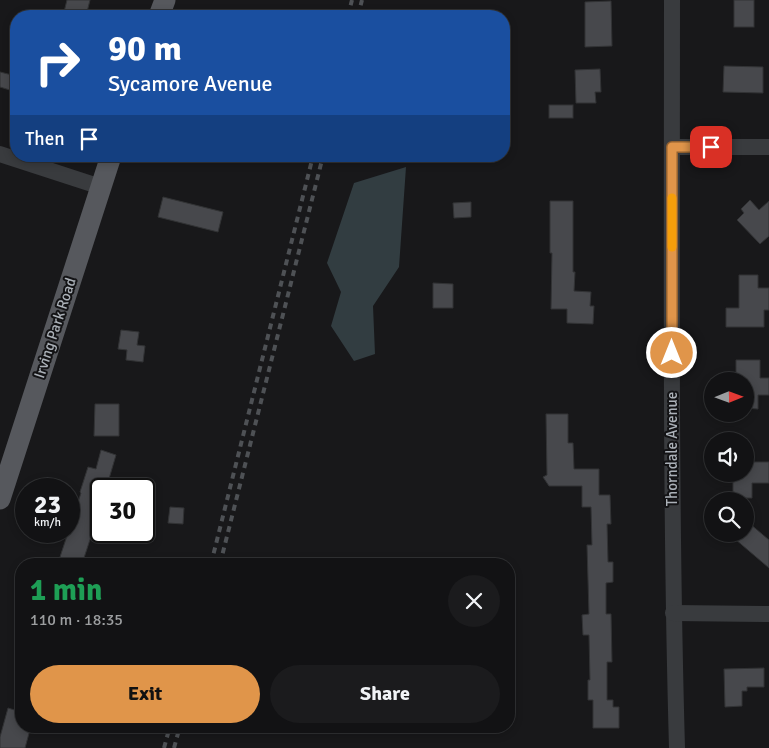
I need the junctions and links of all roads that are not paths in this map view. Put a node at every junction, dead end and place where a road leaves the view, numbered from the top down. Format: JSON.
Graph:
{"nodes":[{"id":1,"x":672,"y":0,"type":"edge"},
{"id":2,"x":672,"y":147,"type":"junction"},
{"id":3,"x":769,"y":148,"type":"edge"},
{"id":4,"x":24,"y":162,"type":"edge"},
{"id":5,"x":109,"y":162,"type":"edge"},
{"id":6,"x":101,"y":187,"type":"junction"},
{"id":7,"x":0,"y":499,"type":"edge"},
{"id":8,"x":674,"y":613,"type":"junction"},
{"id":9,"x":769,"y":614,"type":"edge"},
{"id":10,"x":677,"y":748,"type":"edge"}],
"edges":[{"from":1,"to":2,"type":"street","name":"Thorndale Avenue"},
{"from":2,"to":3,"type":"street"},
{"from":2,"to":8,"type":"street","name":"Thorndale Avenue"},
{"from":4,"to":6,"type":"street"},
{"from":5,"to":6,"type":"main road","name":"Irving Park Road"},
{"from":6,"to":7,"type":"main road","name":"Irving Park Road"},
{"from":8,"to":9,"type":"street"},
{"from":8,"to":10,"type":"street","name":"Thorndale Avenue"}]}
